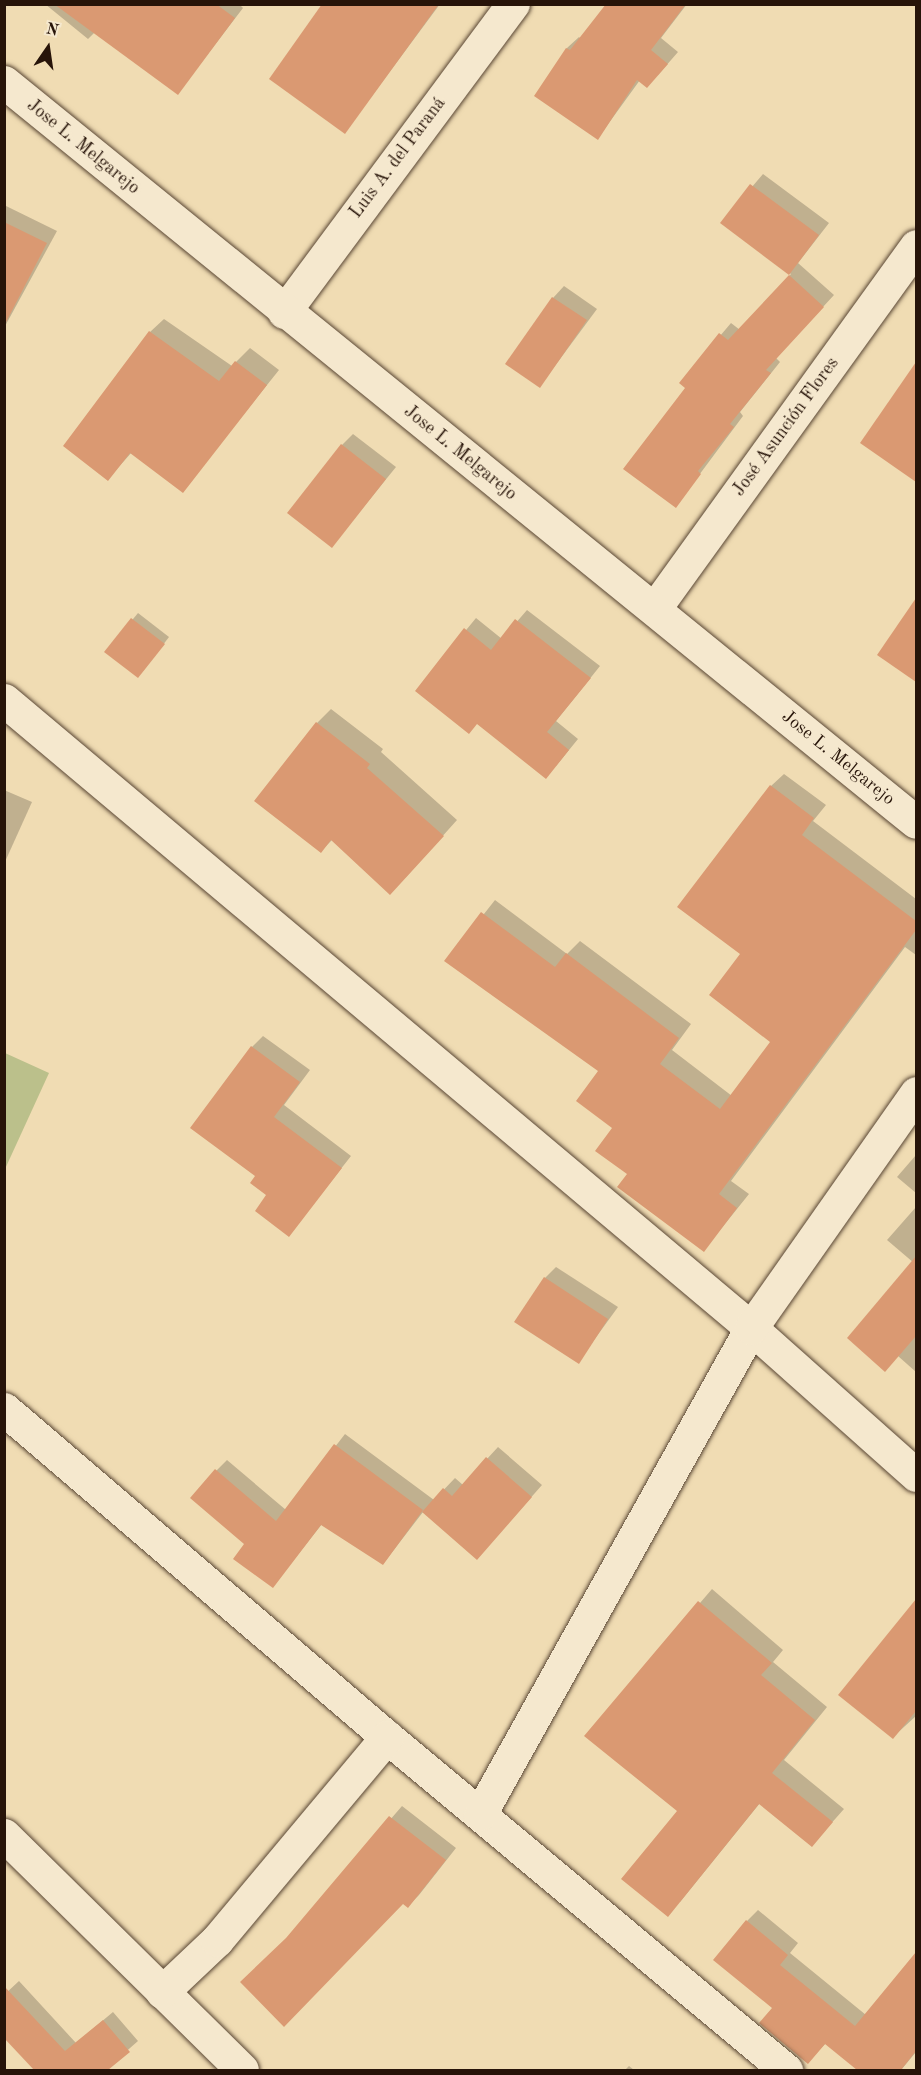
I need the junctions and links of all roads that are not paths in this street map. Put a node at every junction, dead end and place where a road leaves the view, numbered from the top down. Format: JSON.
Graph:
{"nodes":[{"id":1,"x":513,"y":4,"type":"edge"},
{"id":2,"x":4,"y":82,"type":"edge"},
{"id":3,"x":916,"y":246,"type":"edge"},
{"id":4,"x":284,"y":312,"type":"junction"},
{"id":5,"x":655,"y":609,"type":"junction"},
{"id":6,"x":4,"y":700,"type":"edge"},
{"id":7,"x":916,"y":822,"type":"edge"},
{"id":8,"x":916,"y":1093,"type":"edge"},
{"id":9,"x":751,"y":1328,"type":"junction"},
{"id":10,"x":4,"y":1409,"type":"edge"},
{"id":11,"x":916,"y":1475,"type":"edge"},
{"id":12,"x":387,"y":1737,"type":"junction"},
{"id":13,"x":480,"y":1814,"type":"junction"},
{"id":14,"x":4,"y":1835,"type":"edge"},
{"id":15,"x":162,"y":1992,"type":"junction"},
{"id":16,"x":242,"y":2070,"type":"edge"},
{"id":17,"x":786,"y":2070,"type":"edge"}],
"edges":[{"from":1,"to":4,"type":"street","name":"Luis A. del Paraná"},
{"from":2,"to":4,"type":"street","name":"Jose L. Melgarejo"},
{"from":3,"to":5,"type":"street","name":"José Asunción Flores"},
{"from":4,"to":5,"type":"street","name":"Jose L. Melgarejo"},
{"from":5,"to":7,"type":"street","name":"Jose L. Melgarejo"},
{"from":6,"to":9,"type":"street"},
{"from":8,"to":9,"type":"street"},
{"from":9,"to":11,"type":"street"},
{"from":9,"to":13,"type":"street"},
{"from":10,"to":12,"type":"street"},
{"from":12,"to":13,"type":"street"},
{"from":12,"to":15,"type":"street"},
{"from":13,"to":17,"type":"street"},
{"from":14,"to":15,"type":"street"},
{"from":15,"to":16,"type":"street"}]}
